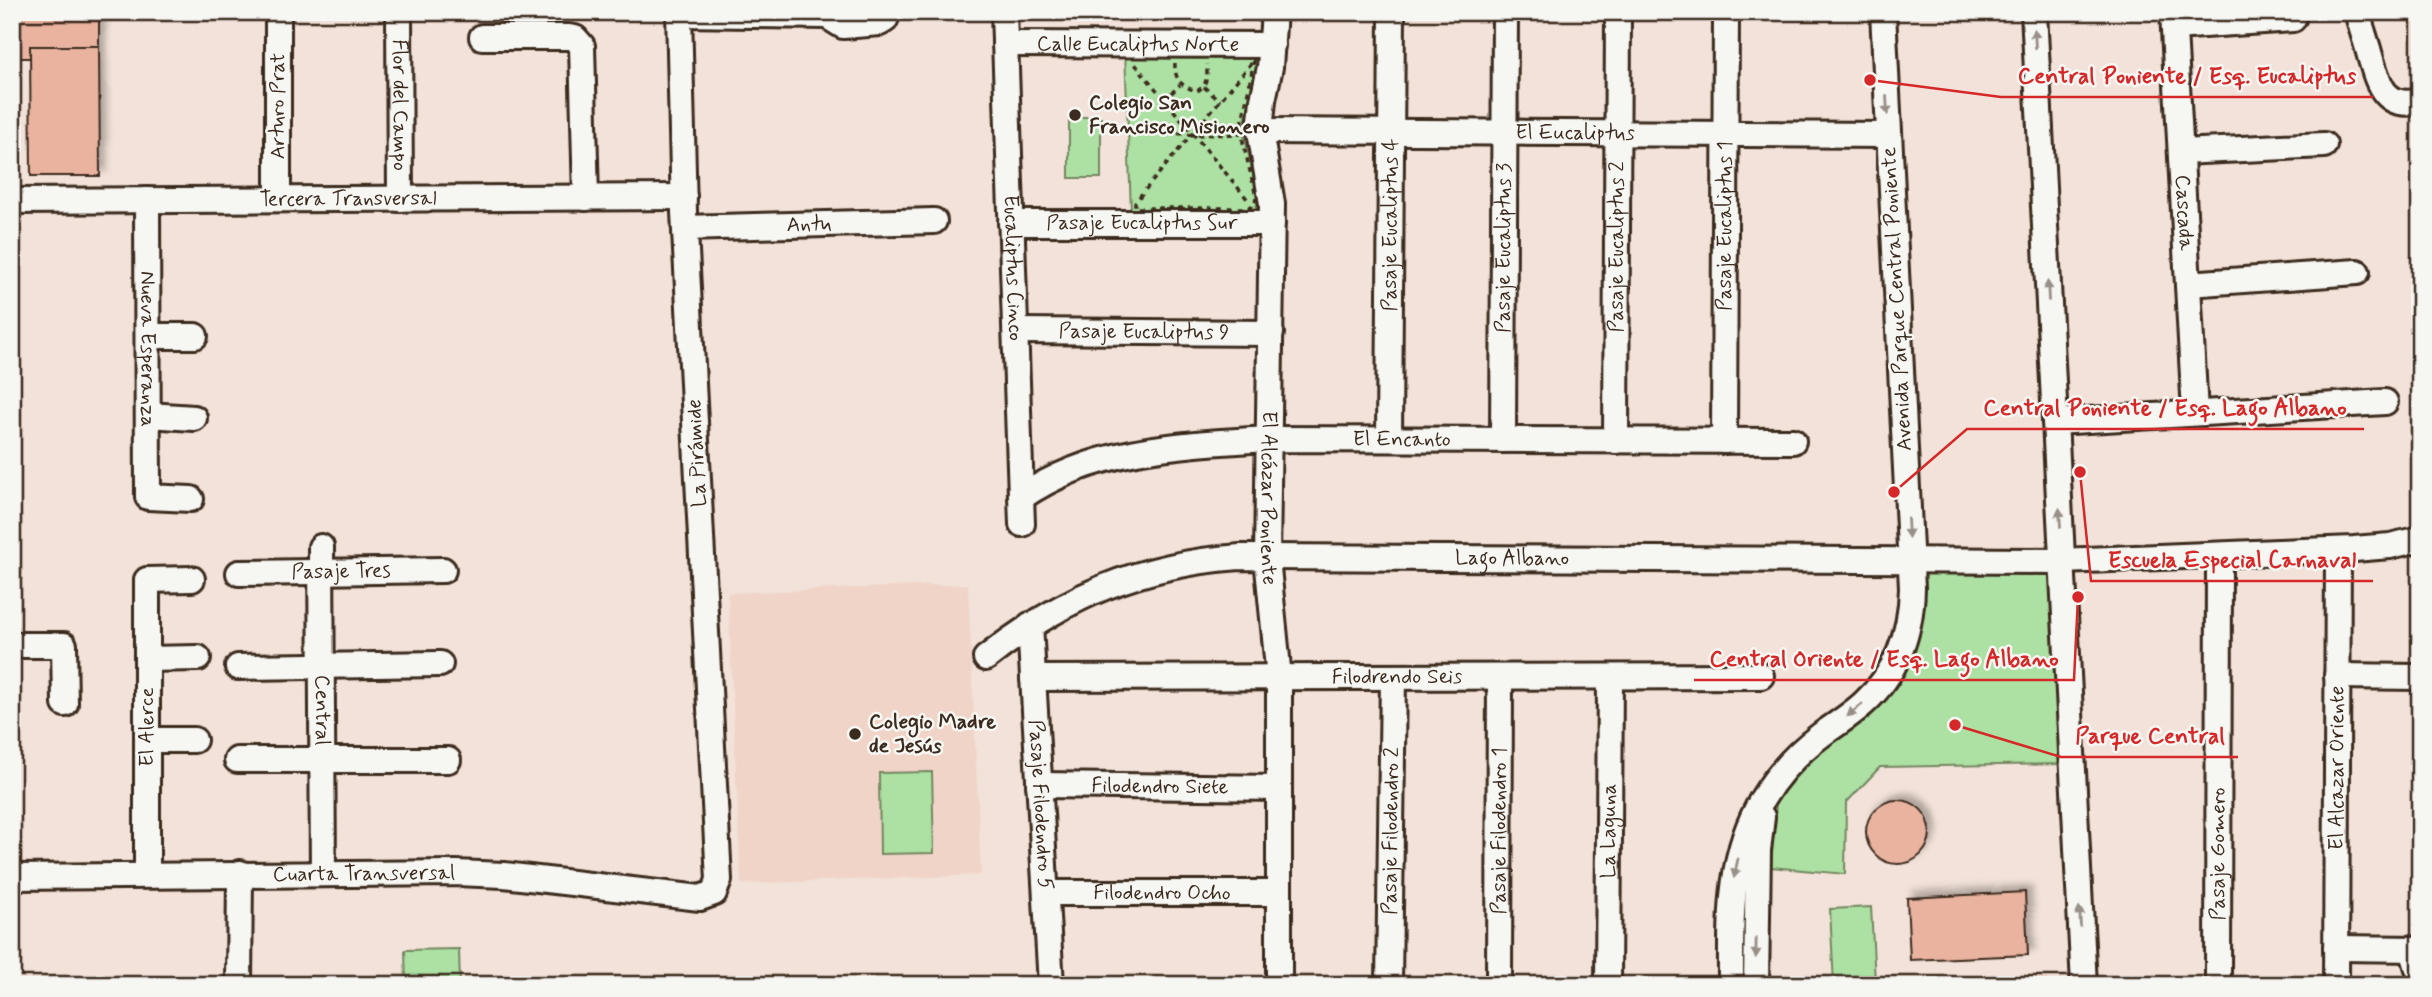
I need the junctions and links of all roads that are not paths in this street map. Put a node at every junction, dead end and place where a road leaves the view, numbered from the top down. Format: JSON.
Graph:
{"nodes":[{"id":1,"x":278,"y":12,"type":"edge"},
{"id":2,"x":399,"y":12,"type":"edge"},
{"id":3,"x":888,"y":12,"type":"edge"},
{"id":4,"x":1004,"y":12,"type":"edge"},
{"id":5,"x":1274,"y":12,"type":"edge"},
{"id":6,"x":1392,"y":12,"type":"edge"},
{"id":7,"x":1505,"y":12,"type":"edge"},
{"id":8,"x":1618,"y":12,"type":"edge"},
{"id":9,"x":1727,"y":12,"type":"edge"},
{"id":10,"x":1882,"y":12,"type":"edge"},
{"id":11,"x":2034,"y":12,"type":"edge"},
{"id":12,"x":2357,"y":12,"type":"edge"},
{"id":13,"x":679,"y":13,"type":"edge"},
{"id":14,"x":827,"y":14,"type":"edge"},
{"id":15,"x":2293,"y":19,"type":"dead end"},
{"id":16,"x":2173,"y":20,"type":"edge"},
{"id":17,"x":482,"y":37,"type":"dead end"},
{"id":18,"x":1005,"y":44,"type":"junction"},
{"id":19,"x":1263,"y":53,"type":"junction"},
{"id":20,"x":2420,"y":101,"type":"edge"},
{"id":21,"x":1391,"y":132,"type":"junction"},
{"id":22,"x":1504,"y":132,"type":"junction"},
{"id":23,"x":1251,"y":133,"type":"junction"},
{"id":24,"x":1618,"y":133,"type":"junction"},
{"id":25,"x":1726,"y":134,"type":"junction"},
{"id":26,"x":1889,"y":135,"type":"junction"},
{"id":27,"x":2324,"y":145,"type":"dead end"},
{"id":28,"x":2181,"y":152,"type":"junction"},
{"id":29,"x":684,"y":197,"type":"junction"},
{"id":30,"x":586,"y":198,"type":"junction"},
{"id":31,"x":400,"y":199,"type":"junction"},
{"id":32,"x":147,"y":200,"type":"junction"},
{"id":33,"x":278,"y":200,"type":"junction"},
{"id":34,"x":12,"y":201,"type":"edge"},
{"id":35,"x":934,"y":221,"type":"dead end"},
{"id":36,"x":1012,"y":223,"type":"junction"},
{"id":37,"x":1272,"y":223,"type":"junction"},
{"id":38,"x":685,"y":228,"type":"junction"},
{"id":39,"x":2357,"y":272,"type":"dead end"},
{"id":40,"x":2188,"y":284,"type":"junction"},
{"id":41,"x":1016,"y":331,"type":"junction"},
{"id":42,"x":1271,"y":333,"type":"junction"},
{"id":43,"x":148,"y":335,"type":"junction"},
{"id":44,"x":195,"y":336,"type":"dead end"},
{"id":45,"x":2385,"y":402,"type":"dead end"},
{"id":46,"x":2195,"y":413,"type":"junction"},
{"id":47,"x":148,"y":415,"type":"junction"},
{"id":48,"x":194,"y":418,"type":"dead end"},
{"id":49,"x":2055,"y":422,"type":"junction"},
{"id":50,"x":1269,"y":439,"type":"junction"},
{"id":51,"x":1389,"y":439,"type":"junction"},
{"id":52,"x":1503,"y":440,"type":"junction"},
{"id":53,"x":1616,"y":440,"type":"junction"},
{"id":54,"x":1724,"y":441,"type":"junction"},
{"id":55,"x":1793,"y":441,"type":"dead end"},
{"id":56,"x":1022,"y":497,"type":"junction"},
{"id":57,"x":191,"y":499,"type":"dead end"},
{"id":58,"x":1023,"y":524,"type":"dead end"},
{"id":59,"x":2420,"y":539,"type":"edge"},
{"id":60,"x":321,"y":547,"type":"dead end"},
{"id":61,"x":2338,"y":550,"type":"junction"},
{"id":62,"x":2220,"y":555,"type":"junction"},
{"id":63,"x":1267,"y":558,"type":"junction"},
{"id":64,"x":1910,"y":562,"type":"junction"},
{"id":65,"x":2062,"y":562,"type":"junction"},
{"id":66,"x":443,"y":570,"type":"dead end"},
{"id":67,"x":239,"y":573,"type":"dead end"},
{"id":68,"x":321,"y":573,"type":"junction"},
{"id":69,"x":192,"y":579,"type":"dead end"},
{"id":70,"x":1030,"y":625,"type":"junction"},
{"id":71,"x":12,"y":645,"type":"edge"},
{"id":72,"x":198,"y":658,"type":"dead end"},
{"id":73,"x":986,"y":658,"type":"dead end"},
{"id":74,"x":147,"y":659,"type":"junction"},
{"id":75,"x":440,"y":664,"type":"dead end"},
{"id":76,"x":321,"y":666,"type":"junction"},
{"id":77,"x":238,"y":667,"type":"dead end"},
{"id":78,"x":1761,"y":676,"type":"dead end"},
{"id":79,"x":2337,"y":676,"type":"junction"},
{"id":80,"x":1393,"y":677,"type":"junction"},
{"id":81,"x":1500,"y":677,"type":"junction"},
{"id":82,"x":1610,"y":677,"type":"junction"},
{"id":83,"x":2420,"y":677,"type":"edge"},
{"id":84,"x":1033,"y":678,"type":"junction"},
{"id":85,"x":1279,"y":678,"type":"junction"},
{"id":86,"x":65,"y":704,"type":"dead end"},
{"id":87,"x":147,"y":740,"type":"junction"},
{"id":88,"x":194,"y":740,"type":"dead end"},
{"id":89,"x":237,"y":760,"type":"dead end"},
{"id":90,"x":322,"y":760,"type":"junction"},
{"id":91,"x":447,"y":760,"type":"dead end"},
{"id":92,"x":1773,"y":783,"type":"junction"},
{"id":93,"x":1039,"y":785,"type":"junction"},
{"id":94,"x":1279,"y":788,"type":"junction"},
{"id":95,"x":240,"y":873,"type":"junction"},
{"id":96,"x":323,"y":873,"type":"junction"},
{"id":97,"x":147,"y":875,"type":"junction"},
{"id":98,"x":12,"y":877,"type":"edge"},
{"id":99,"x":714,"y":893,"type":"joint"},
{"id":100,"x":1046,"y":893,"type":"junction"},
{"id":101,"x":1279,"y":893,"type":"junction"},
{"id":102,"x":2336,"y":948,"type":"junction"},
{"id":103,"x":2416,"y":949,"type":"edge"},
{"id":104,"x":2420,"y":975,"type":"edge"},
{"id":105,"x":239,"y":985,"type":"edge"},
{"id":106,"x":1051,"y":985,"type":"edge"},
{"id":107,"x":1279,"y":985,"type":"edge"},
{"id":108,"x":1389,"y":985,"type":"edge"},
{"id":109,"x":1499,"y":985,"type":"edge"},
{"id":110,"x":1608,"y":985,"type":"edge"},
{"id":111,"x":1731,"y":985,"type":"edge"},
{"id":112,"x":1756,"y":985,"type":"edge"},
{"id":113,"x":2084,"y":985,"type":"edge"},
{"id":114,"x":2218,"y":985,"type":"edge"},
{"id":115,"x":2336,"y":985,"type":"edge"}],
"edges":[{"from":1,"to":33,"type":"street","name":"Arturo Prat"},
{"from":2,"to":31,"type":"street","name":"Flor del Campo"},
{"from":3,"to":14,"type":"street"},
{"from":4,"to":18,"type":"street","name":"Eucaliptus Cinco"},
{"from":5,"to":19,"type":"street","name":"El Alcázar Poniente"},
{"from":6,"to":21,"type":"street","name":"Pasaje Eucaliptus 4"},
{"from":7,"to":22,"type":"street","name":"Pasaje Eucaliptus 3"},
{"from":8,"to":24,"type":"street","name":"Pasaje Eucaliptus 2"},
{"from":9,"to":25,"type":"street","name":"Pasaje Eucaliptus 1"},
{"from":10,"to":26,"type":"street","name":"Avenida Parque Central Poniente","one_way":true},
{"from":49,"to":11,"type":"street","one_way":true},
{"from":12,"to":20,"type":"street"},
{"from":13,"to":14,"type":"street"},
{"from":13,"to":29,"type":"street","name":"La Pirámide"},
{"from":15,"to":16,"type":"street"},
{"from":16,"to":28,"type":"street","name":"Cascada"},
{"from":17,"to":30,"type":"street"},
{"from":18,"to":19,"type":"street","name":"Calle Eucaliptus Norte"},
{"from":18,"to":36,"type":"street","name":"Eucaliptus Cinco"},
{"from":19,"to":23,"type":"street","name":"El Alcázar Poniente"},
{"from":21,"to":22,"type":"street","name":"El Eucaliptus"},
{"from":21,"to":23,"type":"street","name":"El Eucaliptus"},
{"from":21,"to":51,"type":"street","name":"Pasaje Eucaliptus 4"},
{"from":22,"to":24,"type":"street","name":"El Eucaliptus"},
{"from":22,"to":52,"type":"street","name":"Pasaje Eucaliptus 3"},
{"from":23,"to":37,"type":"street","name":"El Alcázar Poniente"},
{"from":24,"to":25,"type":"street","name":"El Eucaliptus"},
{"from":24,"to":53,"type":"street","name":"Pasaje Eucaliptus 2"},
{"from":25,"to":26,"type":"street","name":"El Eucaliptus"},
{"from":25,"to":54,"type":"street","name":"Pasaje Eucaliptus 1"},
{"from":26,"to":64,"type":"street","name":"Avenida Parque Central Poniente","one_way":true},
{"from":27,"to":28,"type":"street"},
{"from":28,"to":40,"type":"street","name":"Cascada"},
{"from":29,"to":30,"type":"street","name":"Tercera Transversal"},
{"from":29,"to":38,"type":"street","name":"La Pirámide"},
{"from":30,"to":31,"type":"street","name":"Tercera Transversal"},
{"from":31,"to":33,"type":"street","name":"Tercera Transversal"},
{"from":32,"to":33,"type":"street","name":"Tercera Transversal"},
{"from":32,"to":34,"type":"street","name":"Tercera Transversal"},
{"from":32,"to":43,"type":"street","name":"Nueva Esperanza"},
{"from":35,"to":38,"type":"street","name":"Antu"},
{"from":36,"to":37,"type":"street","name":"Pasaje Eucaliptus Sur"},
{"from":36,"to":41,"type":"street","name":"Eucaliptus Cinco"},
{"from":37,"to":42,"type":"street","name":"El Alcázar Poniente"},
{"from":38,"to":99,"type":"street","name":"La Pirámide"},
{"from":39,"to":40,"type":"street"},
{"from":40,"to":46,"type":"street","name":"Cascada"},
{"from":41,"to":42,"type":"street","name":"Pasaje Eucaliptus 9"},
{"from":41,"to":56,"type":"street","name":"Eucaliptus Cinco"},
{"from":42,"to":50,"type":"street","name":"El Alcázar Poniente"},
{"from":43,"to":44,"type":"street"},
{"from":43,"to":47,"type":"street","name":"Nueva Esperanza"},
{"from":45,"to":46,"type":"street"},
{"from":46,"to":49,"type":"street"},
{"from":47,"to":48,"type":"street"},
{"from":47,"to":57,"type":"street","name":"Nueva Esperanza"},
{"from":65,"to":49,"type":"street","one_way":true},
{"from":50,"to":51,"type":"street","name":"El Encanto"},
{"from":50,"to":56,"type":"street","name":"El Encanto"},
{"from":50,"to":63,"type":"street","name":"El Alcázar Poniente"},
{"from":51,"to":52,"type":"street","name":"El Encanto"},
{"from":52,"to":53,"type":"street","name":"El Encanto"},
{"from":53,"to":54,"type":"street","name":"El Encanto"},
{"from":54,"to":55,"type":"street","name":"El Encanto"},
{"from":56,"to":58,"type":"street","name":"Eucaliptus Cinco"},
{"from":59,"to":61,"type":"street","name":"Lago Albano"},
{"from":60,"to":68,"type":"street","name":"Central"},
{"from":61,"to":62,"type":"street","name":"Lago Albano"},
{"from":61,"to":79,"type":"street","name":"El Alcazar Oriente"},
{"from":62,"to":65,"type":"street","name":"Lago Albano"},
{"from":62,"to":114,"type":"street","name":"Pasaje Gomero"},
{"from":63,"to":64,"type":"street","name":"Lago Albano"},
{"from":63,"to":70,"type":"street","name":"Lago Albano"},
{"from":63,"to":85,"type":"street","name":"El Alcázar Poniente"},
{"from":64,"to":65,"type":"street","name":"Lago Albano"},
{"from":64,"to":92,"type":"street","name":"Avenida Parque Central Poniente","one_way":true},
{"from":113,"to":65,"type":"street","one_way":true},
{"from":66,"to":68,"type":"street","name":"Pasaje Tres"},
{"from":67,"to":68,"type":"street","name":"Pasaje Tres"},
{"from":68,"to":76,"type":"street","name":"Central"},
{"from":69,"to":74,"type":"street","name":"El Alerce"},
{"from":70,"to":73,"type":"street","name":"Lago Albano"},
{"from":70,"to":84,"type":"street","name":"Pasaje Filodendro 5"},
{"from":71,"to":86,"type":"street"},
{"from":72,"to":74,"type":"street"},
{"from":74,"to":87,"type":"street","name":"El Alerce"},
{"from":75,"to":76,"type":"street"},
{"from":76,"to":77,"type":"street"},
{"from":76,"to":90,"type":"street","name":"Central"},
{"from":78,"to":82,"type":"street","name":"Filodrendo Seis"},
{"from":79,"to":83,"type":"street"},
{"from":79,"to":102,"type":"street","name":"El Alcazar Oriente"},
{"from":80,"to":81,"type":"street","name":"Filodrendo Seis"},
{"from":80,"to":85,"type":"street","name":"Filodrendo Seis"},
{"from":80,"to":108,"type":"street","name":"Pasaje Filodendro 2"},
{"from":81,"to":82,"type":"street","name":"Filodrendo Seis"},
{"from":81,"to":109,"type":"street","name":"Pasaje Filodendro 1"},
{"from":82,"to":110,"type":"street","name":"La Laguna"},
{"from":84,"to":85,"type":"street","name":"Filodrendo Seis"},
{"from":84,"to":93,"type":"street","name":"Pasaje Filodendro 5"},
{"from":85,"to":94,"type":"street","name":"El Alcázar Poniente"},
{"from":87,"to":88,"type":"street"},
{"from":87,"to":97,"type":"street","name":"El Alerce"},
{"from":89,"to":90,"type":"street"},
{"from":90,"to":91,"type":"street"},
{"from":90,"to":96,"type":"street","name":"Central"},
{"from":92,"to":111,"type":"street","name":"Avenida Parque Central Poniente","one_way":true},
{"from":92,"to":112,"type":"street","name":"Avenida Parque Central Poniente","one_way":true},
{"from":93,"to":94,"type":"street","name":"Filodendro Siete"},
{"from":93,"to":100,"type":"street","name":"Pasaje Filodendro 5"},
{"from":94,"to":101,"type":"street","name":"El Alcázar Poniente"},
{"from":95,"to":96,"type":"street","name":"Cuarta Transversal"},
{"from":95,"to":97,"type":"street","name":"Cuarta Transversal"},
{"from":95,"to":105,"type":"street"},
{"from":96,"to":99,"type":"street","name":"Cuarta Transversal"},
{"from":97,"to":98,"type":"street","name":"Cuarta Transversal"},
{"from":100,"to":101,"type":"street","name":"Filodendro Ocho"},
{"from":100,"to":106,"type":"street","name":"Pasaje Filodendro 5"},
{"from":101,"to":107,"type":"street","name":"El Alcázar Poniente"},
{"from":102,"to":103,"type":"street"},
{"from":102,"to":115,"type":"street","name":"El Alcazar Oriente"},
{"from":103,"to":104,"type":"street"}]}
